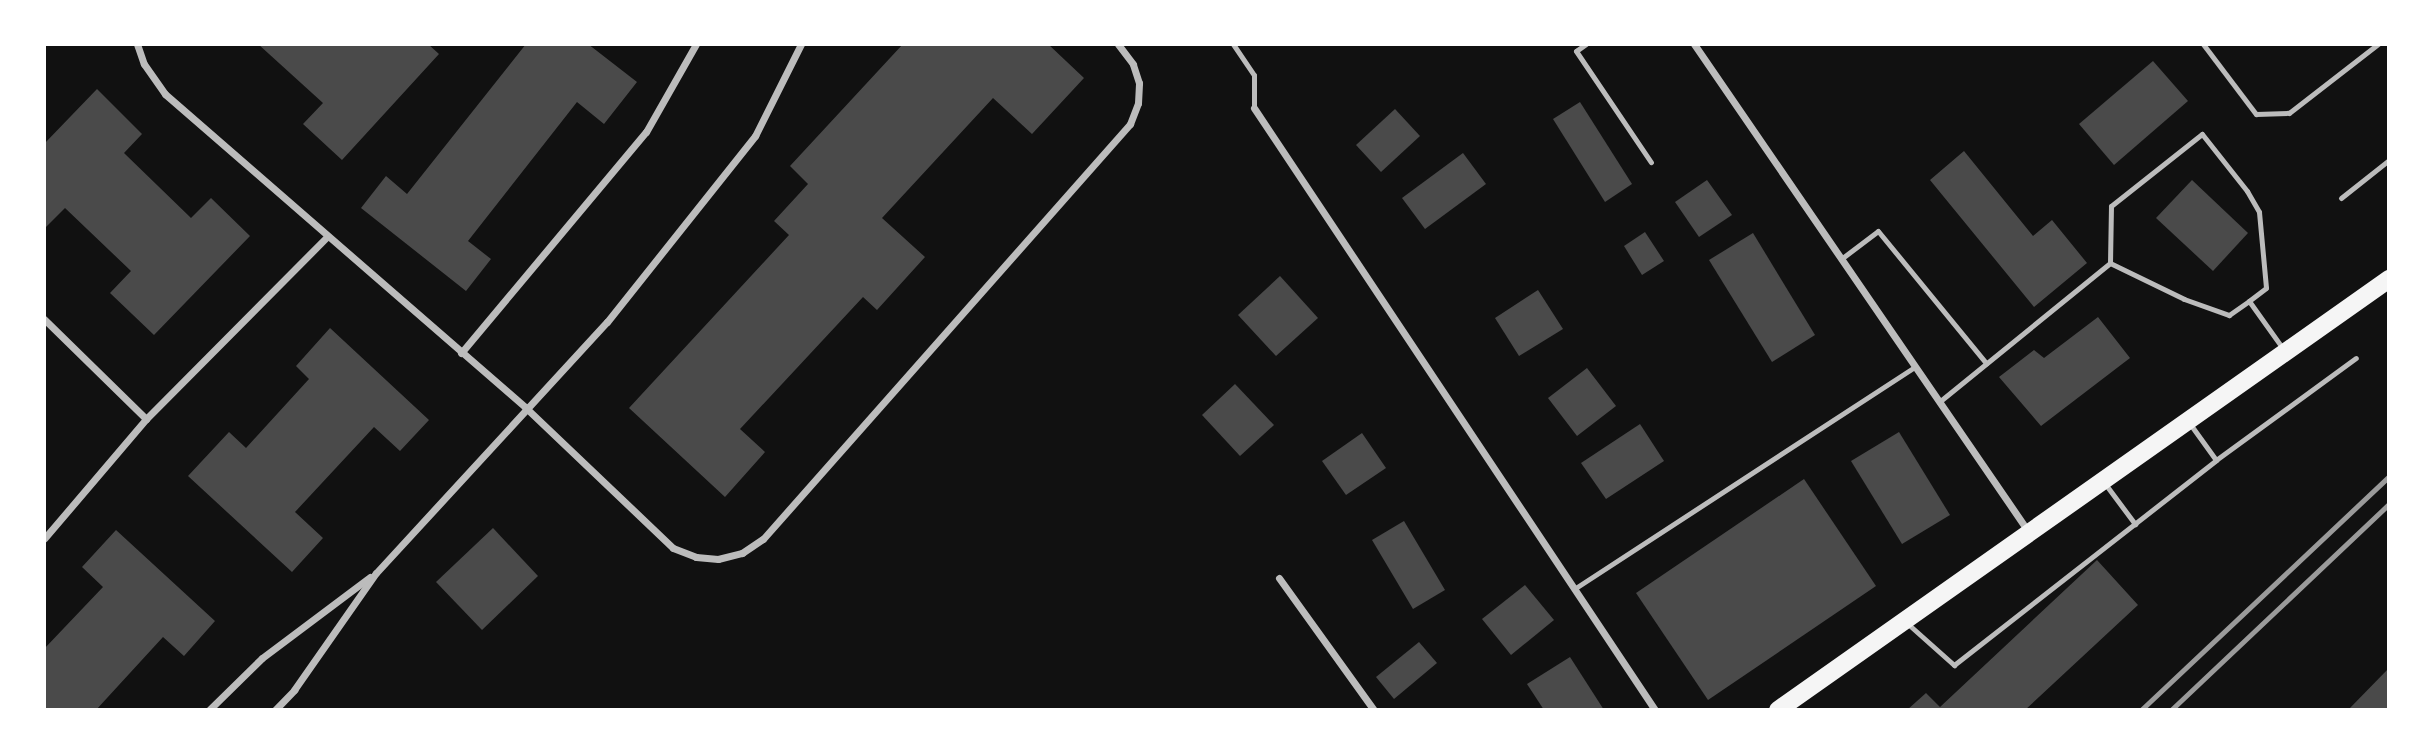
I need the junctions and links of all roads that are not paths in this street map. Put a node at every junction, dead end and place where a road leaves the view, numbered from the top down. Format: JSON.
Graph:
{"nodes":[{"id":1,"x":137,"y":44,"type":"edge"},
{"id":2,"x":696,"y":44,"type":"edge"},
{"id":3,"x":801,"y":44,"type":"edge"},
{"id":4,"x":1118,"y":44,"type":"edge"},
{"id":5,"x":1233,"y":44,"type":"edge"},
{"id":6,"x":1586,"y":44,"type":"edge"},
{"id":7,"x":1693,"y":44,"type":"edge"},
{"id":8,"x":2203,"y":44,"type":"edge"},
{"id":9,"x":2378,"y":44,"type":"edge"},
{"id":10,"x":1254,"y":108,"type":"joint"},
{"id":11,"x":2389,"y":160,"type":"edge"},
{"id":12,"x":1651,"y":162,"type":"dead end"},
{"id":13,"x":2341,"y":198,"type":"dead end"},
{"id":14,"x":327,"y":237,"type":"junction"},
{"id":15,"x":1841,"y":259,"type":"junction"},
{"id":16,"x":2110,"y":263,"type":"junction"},
{"id":17,"x":2389,"y":279,"type":"edge"},
{"id":18,"x":2249,"y":301,"type":"junction"},
{"id":19,"x":44,"y":319,"type":"edge"},
{"id":20,"x":461,"y":353,"type":"junction"},
{"id":21,"x":2286,"y":353,"type":"junction"},
{"id":22,"x":2356,"y":358,"type":"dead end"},
{"id":23,"x":1986,"y":363,"type":"junction"},
{"id":24,"x":1915,"y":368,"type":"junction"},
{"id":25,"x":1939,"y":402,"type":"junction"},
{"id":26,"x":525,"y":407,"type":"junction"},
{"id":27,"x":146,"y":419,"type":"junction"},
{"id":28,"x":2189,"y":422,"type":"junction"},
{"id":29,"x":2216,"y":460,"type":"junction"},
{"id":30,"x":2104,"y":482,"type":"junction"},
{"id":31,"x":2135,"y":524,"type":"junction"},
{"id":32,"x":2030,"y":535,"type":"junction"},
{"id":33,"x":44,"y":539,"type":"edge"},
{"id":34,"x":376,"y":573,"type":"junction"},
{"id":35,"x":1279,"y":578,"type":"dead end"},
{"id":36,"x":1574,"y":589,"type":"junction"},
{"id":37,"x":1906,"y":622,"type":"junction"},
{"id":38,"x":209,"y":710,"type":"edge"},
{"id":39,"x":275,"y":710,"type":"edge"},
{"id":40,"x":1374,"y":710,"type":"edge"},
{"id":41,"x":1655,"y":710,"type":"edge"},
{"id":42,"x":1778,"y":710,"type":"edge"}],
"edges":[{"from":1,"to":14,"type":"street"},
{"from":2,"to":20,"type":"street"},
{"from":3,"to":26,"type":"street"},
{"from":4,"to":26,"type":"street"},
{"from":5,"to":10,"type":"lane"},
{"from":6,"to":12,"type":"lane"},
{"from":7,"to":15,"type":"street"},
{"from":8,"to":9,"type":"lane"},
{"from":10,"to":36,"type":"street"},
{"from":11,"to":13,"type":"lane"},
{"from":14,"to":20,"type":"street"},
{"from":14,"to":27,"type":"street"},
{"from":15,"to":23,"type":"lane"},
{"from":15,"to":24,"type":"street"},
{"from":16,"to":18,"type":"lane"},
{"from":16,"to":18,"type":"lane"},
{"from":16,"to":23,"type":"lane"},
{"from":17,"to":21,"type":"main road"},
{"from":18,"to":21,"type":"lane"},
{"from":19,"to":27,"type":"street"},
{"from":20,"to":26,"type":"street"},
{"from":21,"to":28,"type":"main road"},
{"from":22,"to":29,"type":"lane"},
{"from":23,"to":25,"type":"lane"},
{"from":24,"to":25,"type":"street"},
{"from":24,"to":36,"type":"lane"},
{"from":25,"to":32,"type":"street"},
{"from":26,"to":34,"type":"street"},
{"from":27,"to":33,"type":"street"},
{"from":28,"to":29,"type":"lane"},
{"from":28,"to":30,"type":"main road"},
{"from":29,"to":31,"type":"lane"},
{"from":30,"to":31,"type":"lane"},
{"from":30,"to":32,"type":"main road"},
{"from":31,"to":37,"type":"lane"},
{"from":32,"to":37,"type":"main road"},
{"from":34,"to":38,"type":"street"},
{"from":34,"to":39,"type":"street"},
{"from":35,"to":40,"type":"street"},
{"from":36,"to":41,"type":"street"},
{"from":37,"to":42,"type":"main road"}]}
